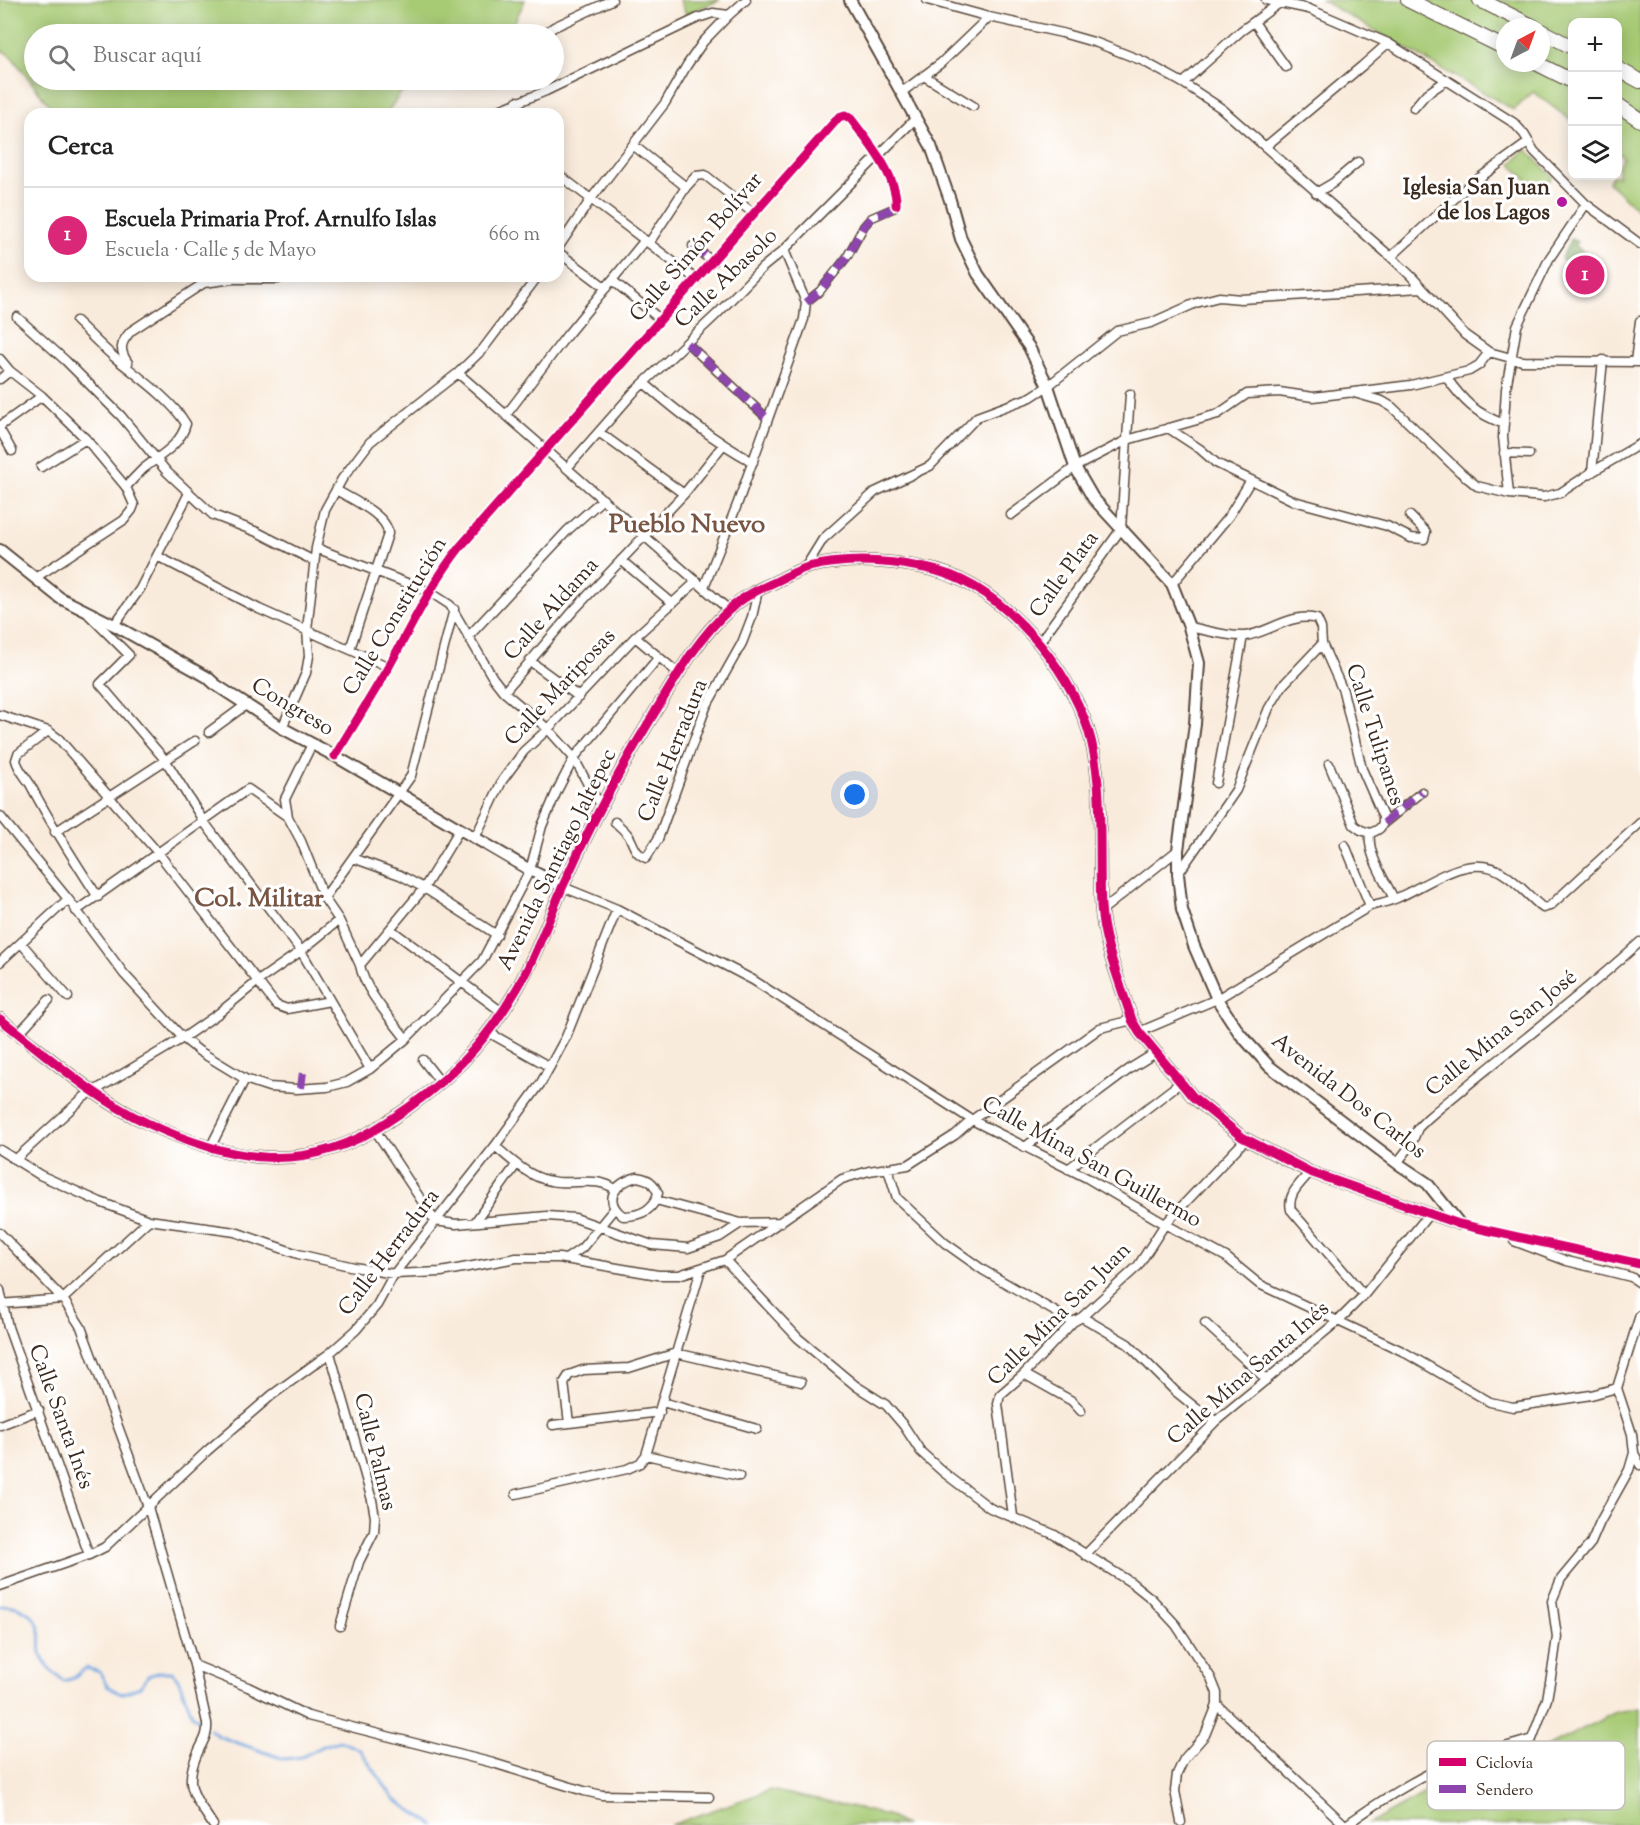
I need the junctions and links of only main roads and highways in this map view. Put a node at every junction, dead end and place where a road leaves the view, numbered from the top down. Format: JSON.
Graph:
{"nodes":[{"id":1,"x":1408,"y":0,"type":"edge"},
{"id":2,"x":1480,"y":0,"type":"edge"},
{"id":3,"x":1516,"y":18,"type":"edge"},
{"id":4,"x":1550,"y":36,"type":"edge"},
{"id":5,"x":1496,"y":44,"type":"edge"},
{"id":6,"x":1568,"y":45,"type":"edge"},
{"id":7,"x":1550,"y":70,"type":"edge"},
{"id":8,"x":1622,"y":72,"type":"edge"},
{"id":9,"x":1568,"y":79,"type":"edge"},
{"id":10,"x":1640,"y":81,"type":"edge"},
{"id":11,"x":1622,"y":108,"type":"edge"},
{"id":12,"x":1640,"y":120,"type":"edge"}],
"edges":[{"from":1,"to":5,"type":"main road"},
{"from":2,"to":3,"type":"main road"},
{"from":4,"to":6,"type":"main road"},
{"from":7,"to":9,"type":"main road"},
{"from":8,"to":10,"type":"main road"},
{"from":11,"to":12,"type":"main road"}]}
